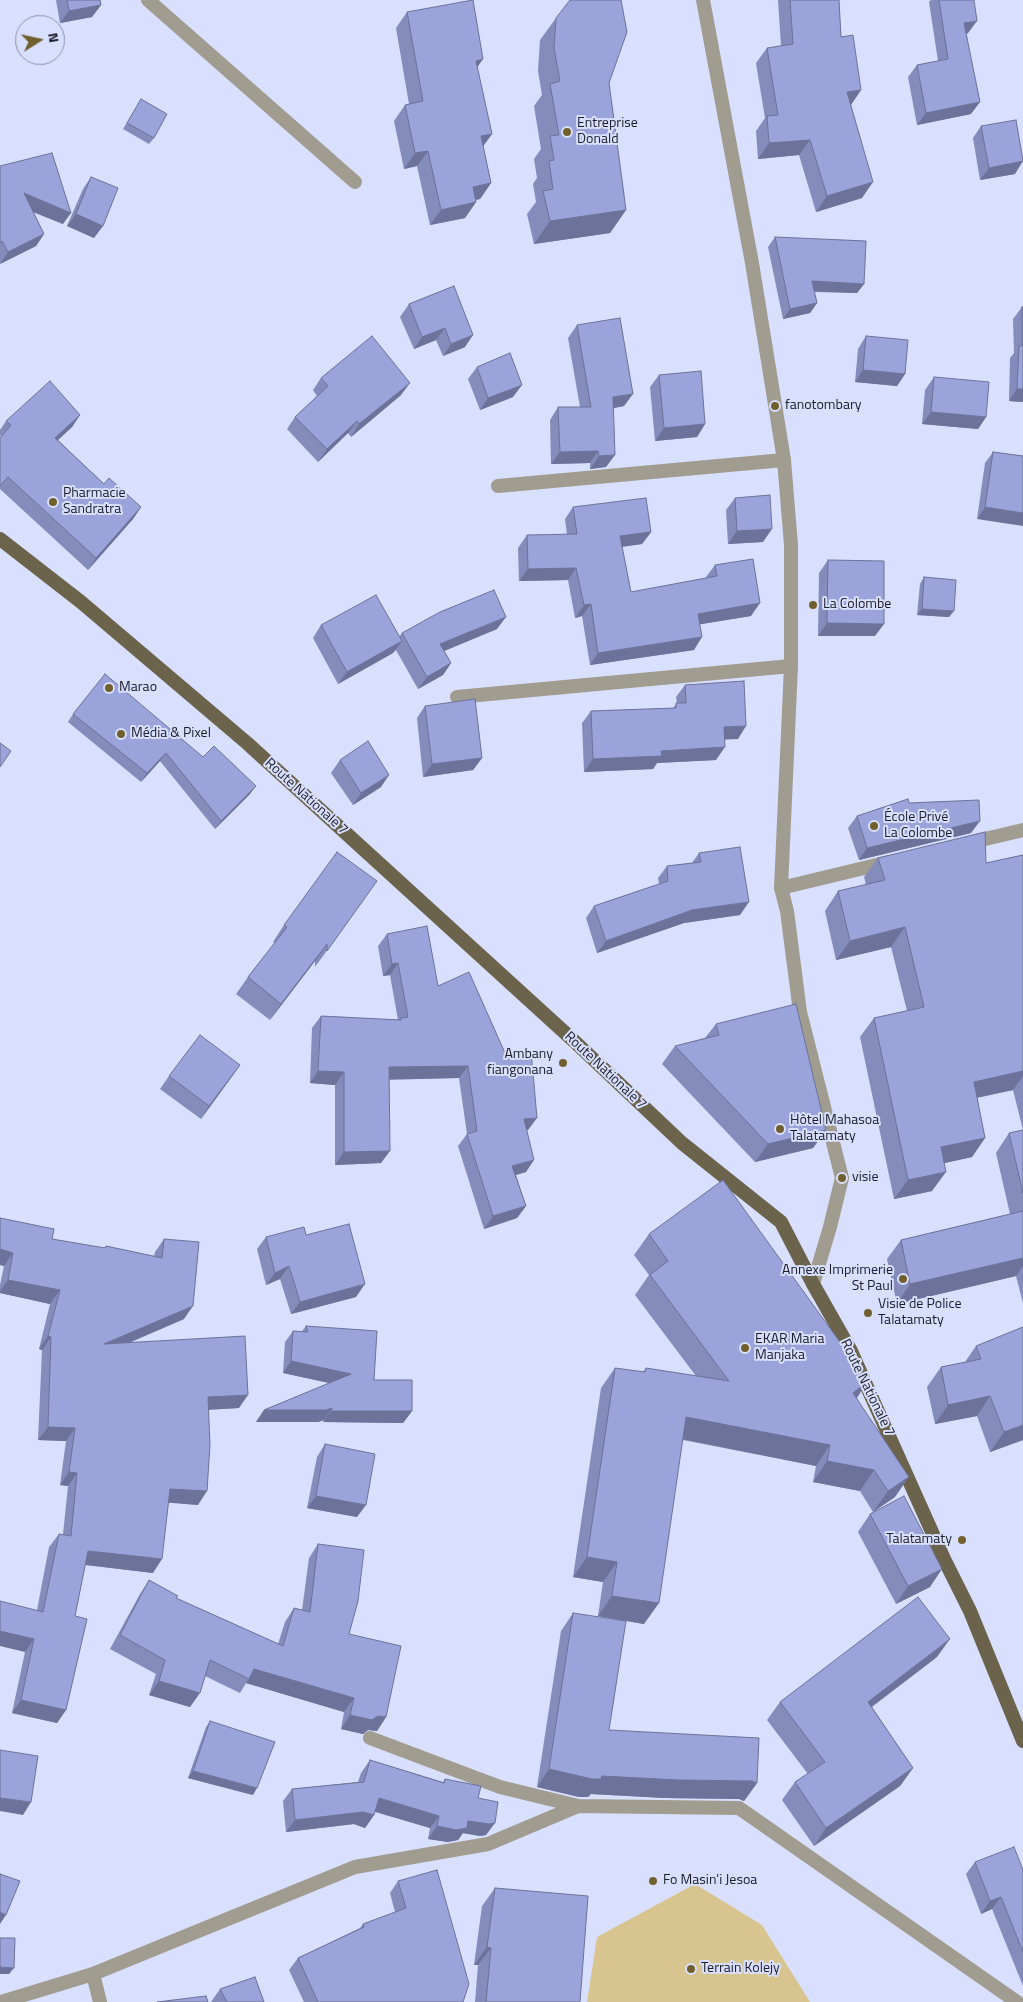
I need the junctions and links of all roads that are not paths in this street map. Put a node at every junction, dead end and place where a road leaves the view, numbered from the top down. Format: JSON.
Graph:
{"nodes":[{"id":1,"x":148,"y":0,"type":"edge"},
{"id":2,"x":703,"y":0,"type":"edge"},
{"id":3,"x":355,"y":182,"type":"dead end"},
{"id":4,"x":784,"y":460,"type":"junction"},
{"id":5,"x":498,"y":486,"type":"dead end"},
{"id":6,"x":0,"y":539,"type":"edge"},
{"id":7,"x":791,"y":666,"type":"junction"},
{"id":8,"x":457,"y":697,"type":"dead end"},
{"id":9,"x":1023,"y":830,"type":"edge"},
{"id":10,"x":955,"y":846,"type":"edge"},
{"id":11,"x":907,"y":858,"type":"edge"},
{"id":12,"x":781,"y":888,"type":"junction"},
{"id":13,"x":813,"y":1284,"type":"junction"},
{"id":14,"x":370,"y":1738,"type":"edge"},
{"id":15,"x":1023,"y":1741,"type":"edge"},
{"id":16,"x":578,"y":1806,"type":"junction"},
{"id":17,"x":93,"y":1974,"type":"junction"},
{"id":18,"x":1,"y":2002,"type":"edge"},
{"id":19,"x":100,"y":2002,"type":"edge"},
{"id":20,"x":1017,"y":2002,"type":"edge"}],
"edges":[{"from":1,"to":3,"type":"street"},
{"from":2,"to":4,"type":"street"},
{"from":4,"to":5,"type":"street"},
{"from":4,"to":7,"type":"street"},
{"from":6,"to":13,"type":"main road","name":"Route Nationale 7"},
{"from":7,"to":8,"type":"street"},
{"from":7,"to":12,"type":"street"},
{"from":9,"to":10,"type":"street"},
{"from":11,"to":12,"type":"street"},
{"from":12,"to":13,"type":"street"},
{"from":13,"to":15,"type":"main road","name":"Route Nationale 7"},
{"from":14,"to":16,"type":"street"},
{"from":16,"to":17,"type":"street"},
{"from":16,"to":20,"type":"street"},
{"from":17,"to":18,"type":"street"},
{"from":17,"to":19,"type":"street"}]}
